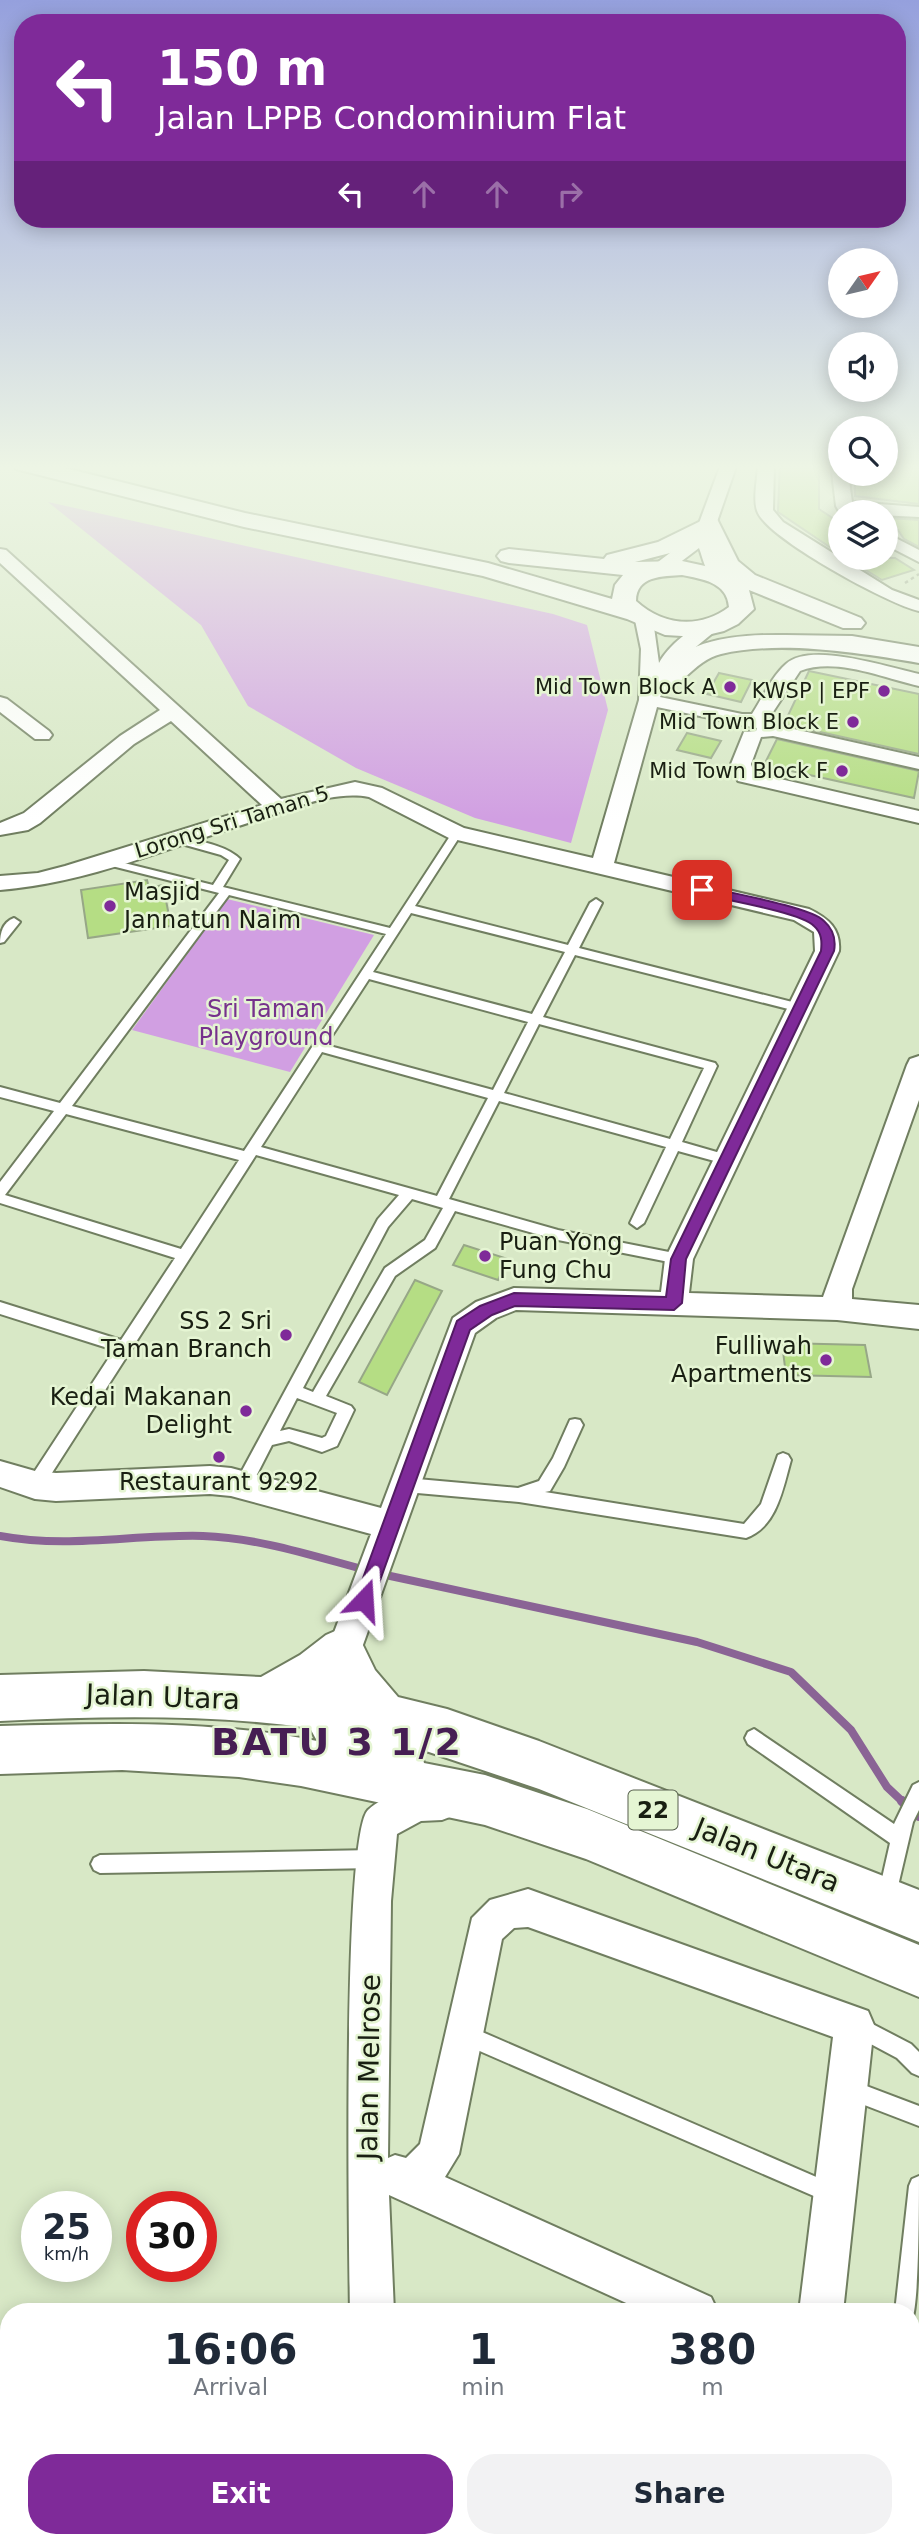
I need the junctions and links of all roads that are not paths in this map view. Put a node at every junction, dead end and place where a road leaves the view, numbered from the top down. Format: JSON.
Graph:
{"nodes":[{"id":1,"x":20,"y":583,"type":"edge"},
{"id":2,"x":530,"y":583,"type":"edge"},
{"id":3,"x":628,"y":583,"type":"edge"},
{"id":4,"x":730,"y":583,"type":"edge"},
{"id":5,"x":732,"y":583,"type":"edge"},
{"id":6,"x":753,"y":583,"type":"edge"},
{"id":7,"x":868,"y":583,"type":"edge"},
{"id":8,"x":919,"y":606,"type":"edge"},
{"id":9,"x":638,"y":617,"type":"junction"},
{"id":10,"x":852,"y":622,"type":"junction"},
{"id":11,"x":711,"y":627,"type":"junction"},
{"id":12,"x":919,"y":636,"type":"edge"},
{"id":13,"x":877,"y":647,"type":"junction"},
{"id":14,"x":919,"y":655,"type":"edge"},
{"id":15,"x":919,"y":680,"type":"edge"},
{"id":16,"x":650,"y":699,"type":"junction"},
{"id":17,"x":0,"y":703,"type":"edge"},
{"id":18,"x":171,"y":712,"type":"junction"},
{"id":19,"x":751,"y":726,"type":"junction"},
{"id":20,"x":42,"y":735,"type":"dead end"},
{"id":21,"x":919,"y":763,"type":"edge"},
{"id":22,"x":277,"y":807,"type":"junction"},
{"id":23,"x":919,"y":817,"type":"edge"},
{"id":24,"x":0,"y":829,"type":"edge"},
{"id":25,"x":457,"y":833,"type":"junction"},
{"id":26,"x":175,"y":839,"type":"junction"},
{"id":27,"x":102,"y":861,"type":"junction"},
{"id":28,"x":602,"y":865,"type":"junction"},
{"id":29,"x":0,"y":883,"type":"edge"},
{"id":30,"x":221,"y":890,"type":"junction"},
{"id":31,"x":596,"y":903,"type":"dead end"},
{"id":32,"x":407,"y":908,"type":"junction"},
{"id":33,"x":14,"y":922,"type":"dead end"},
{"id":34,"x":391,"y":933,"type":"junction"},
{"id":35,"x":0,"y":939,"type":"edge"},
{"id":36,"x":572,"y":950,"type":"junction"},
{"id":37,"x":365,"y":974,"type":"junction"},
{"id":38,"x":800,"y":1008,"type":"junction"},
{"id":39,"x":536,"y":1018,"type":"junction"},
{"id":40,"x":318,"y":1047,"type":"junction"},
{"id":41,"x":919,"y":1065,"type":"edge"},
{"id":42,"x":0,"y":1092,"type":"edge"},
{"id":43,"x":496,"y":1096,"type":"junction"},
{"id":44,"x":62,"y":1110,"type":"junction"},
{"id":45,"x":675,"y":1145,"type":"junction"},
{"id":46,"x":249,"y":1153,"type":"junction"},
{"id":47,"x":729,"y":1160,"type":"junction"},
{"id":48,"x":0,"y":1192,"type":"edge"},
{"id":49,"x":410,"y":1193,"type":"junction"},
{"id":50,"x":0,"y":1198,"type":"edge"},
{"id":51,"x":446,"y":1204,"type":"junction"},
{"id":52,"x":637,"y":1223,"type":"dead end"},
{"id":53,"x":184,"y":1255,"type":"junction"},
{"id":54,"x":678,"y":1259,"type":"junction"},
{"id":55,"x":674,"y":1303,"type":"junction"},
{"id":56,"x":0,"y":1308,"type":"edge"},
{"id":57,"x":837,"y":1309,"type":"junction"},
{"id":58,"x":919,"y":1317,"type":"edge"},
{"id":59,"x":124,"y":1347,"type":"junction"},
{"id":60,"x":295,"y":1391,"type":"junction"},
{"id":61,"x":317,"y":1399,"type":"junction"},
{"id":62,"x":575,"y":1425,"type":"dead end"},
{"id":63,"x":267,"y":1440,"type":"junction"},
{"id":64,"x":783,"y":1460,"type":"dead end"},
{"id":65,"x":0,"y":1474,"type":"edge"},
{"id":66,"x":35,"y":1485,"type":"junction"},
{"id":67,"x":243,"y":1485,"type":"junction"},
{"id":68,"x":406,"y":1485,"type":"junction"},
{"id":69,"x":519,"y":1494,"type":"junction"},
{"id":70,"x":391,"y":1525,"type":"junction"},
{"id":71,"x":342,"y":1650,"type":"junction"},
{"id":72,"x":0,"y":1698,"type":"edge"},
{"id":73,"x":263,"y":1701,"type":"junction"},
{"id":74,"x":328,"y":1707,"type":"junction"},
{"id":75,"x":384,"y":1716,"type":"junction"},
{"id":76,"x":754,"y":1738,"type":"dead end"},
{"id":77,"x":0,"y":1750,"type":"edge"},
{"id":78,"x":301,"y":1762,"type":"junction"},
{"id":79,"x":918,"y":1794,"type":"edge"},
{"id":80,"x":485,"y":1800,"type":"junction"},
{"id":81,"x":900,"y":1839,"type":"junction"},
{"id":82,"x":377,"y":1841,"type":"junction"},
{"id":83,"x":100,"y":1864,"type":"dead end"},
{"id":84,"x":902,"y":1909,"type":"edge"},
{"id":85,"x":919,"y":1972,"type":"edge"},
{"id":86,"x":854,"y":2025,"type":"junction"},
{"id":87,"x":464,"y":2034,"type":"junction"},
{"id":88,"x":919,"y":2066,"type":"edge"},
{"id":89,"x":847,"y":2088,"type":"junction"},
{"id":90,"x":919,"y":2116,"type":"edge"},
{"id":91,"x":443,"y":2137,"type":"junction"},
{"id":92,"x":385,"y":2172,"type":"junction"},
{"id":93,"x":919,"y":2186,"type":"edge"},
{"id":94,"x":834,"y":2195,"type":"junction"},
{"id":95,"x":465,"y":2205,"type":"junction"},
{"id":96,"x":373,"y":2303,"type":"edge"},
{"id":97,"x":677,"y":2303,"type":"edge"},
{"id":98,"x":822,"y":2303,"type":"edge"},
{"id":99,"x":907,"y":2303,"type":"edge"}],
"edges":[{"from":1,"to":18,"type":"street"},
{"from":2,"to":9,"type":"main road"},
{"from":3,"to":9,"type":"main road"},
{"from":4,"to":11,"type":"main road"},
{"from":5,"to":10,"type":"main road"},
{"from":6,"to":10,"type":"main road"},
{"from":7,"to":8,"type":"street"},
{"from":9,"to":11,"type":"main road"},
{"from":9,"to":16,"type":"street"},
{"from":10,"to":12,"type":"main road"},
{"from":11,"to":13,"type":"main road"},
{"from":11,"to":16,"type":"street"},
{"from":13,"to":14,"type":"main road"},
{"from":13,"to":16,"type":"main road"},
{"from":15,"to":19,"type":"street"},
{"from":16,"to":19,"type":"street"},
{"from":16,"to":28,"type":"street"},
{"from":17,"to":20,"type":"street"},
{"from":18,"to":22,"type":"street"},
{"from":18,"to":24,"type":"street"},
{"from":19,"to":21,"type":"street"},
{"from":19,"to":23,"type":"street"},
{"from":22,"to":25,"type":"street","name":"Lorong Sri Taman 5"},
{"from":22,"to":26,"type":"street","name":"Lorong Sri Taman 5"},
{"from":25,"to":28,"type":"street","name":"Lorong Sri Taman 5"},
{"from":25,"to":32,"type":"lane"},
{"from":26,"to":27,"type":"street","name":"Lorong Sri Taman 5"},
{"from":26,"to":30,"type":"lane"},
{"from":27,"to":29,"type":"street","name":"Lorong Sri Taman 5"},
{"from":27,"to":30,"type":"lane"},
{"from":28,"to":38,"type":"street","name":"Lorong Sri Taman 5"},
{"from":30,"to":34,"type":"lane"},
{"from":30,"to":44,"type":"lane"},
{"from":31,"to":36,"type":"lane"},
{"from":32,"to":34,"type":"lane"},
{"from":32,"to":36,"type":"lane"},
{"from":33,"to":35,"type":"lane"},
{"from":34,"to":37,"type":"lane"},
{"from":36,"to":38,"type":"lane"},
{"from":36,"to":39,"type":"lane"},
{"from":37,"to":39,"type":"lane"},
{"from":37,"to":40,"type":"lane"},
{"from":38,"to":47,"type":"street"},
{"from":39,"to":43,"type":"lane"},
{"from":39,"to":45,"type":"lane"},
{"from":40,"to":43,"type":"lane"},
{"from":40,"to":46,"type":"lane"},
{"from":41,"to":57,"type":"street"},
{"from":42,"to":44,"type":"lane"},
{"from":43,"to":45,"type":"lane"},
{"from":43,"to":51,"type":"lane"},
{"from":44,"to":46,"type":"lane"},
{"from":44,"to":48,"type":"lane"},
{"from":45,"to":47,"type":"lane"},
{"from":45,"to":52,"type":"lane"},
{"from":46,"to":49,"type":"lane"},
{"from":46,"to":53,"type":"lane"},
{"from":47,"to":54,"type":"street"},
{"from":49,"to":51,"type":"lane"},
{"from":49,"to":60,"type":"lane"},
{"from":50,"to":53,"type":"lane"},
{"from":51,"to":54,"type":"lane"},
{"from":51,"to":61,"type":"lane"},
{"from":53,"to":59,"type":"lane"},
{"from":54,"to":55,"type":"street"},
{"from":55,"to":57,"type":"street"},
{"from":55,"to":68,"type":"street"},
{"from":56,"to":59,"type":"lane"},
{"from":57,"to":58,"type":"street"},
{"from":59,"to":66,"type":"lane"},
{"from":60,"to":61,"type":"lane"},
{"from":60,"to":63,"type":"lane"},
{"from":61,"to":63,"type":"lane"},
{"from":62,"to":69,"type":"lane"},
{"from":63,"to":67,"type":"lane"},
{"from":64,"to":69,"type":"lane"},
{"from":65,"to":66,"type":"street"},
{"from":66,"to":67,"type":"street"},
{"from":67,"to":70,"type":"street"},
{"from":68,"to":69,"type":"lane"},
{"from":68,"to":70,"type":"street"},
{"from":70,"to":71,"type":"street"},
{"from":71,"to":73,"type":"main road"},
{"from":71,"to":74,"type":"street"},
{"from":71,"to":75,"type":"main road"},
{"from":72,"to":73,"type":"main road","name":"Jalan Utara","number":"22"},
{"from":73,"to":74,"type":"main road","name":"Jalan Utara","number":"22"},
{"from":74,"to":75,"type":"main road","name":"Jalan Utara","number":"22"},
{"from":74,"to":80,"type":"main road"},
{"from":75,"to":84,"type":"main road","name":"Jalan Utara","number":"22"},
{"from":76,"to":81,"type":"lane"},
{"from":77,"to":78,"type":"main road","name":"Jalan Utara","number":"22"},
{"from":78,"to":80,"type":"main road","name":"Jalan Utara","number":"22"},
{"from":78,"to":82,"type":"street"},
{"from":79,"to":81,"type":"lane"},
{"from":80,"to":82,"type":"street"},
{"from":80,"to":85,"type":"main road","name":"Jalan Utara","number":"22"},
{"from":81,"to":84,"type":"lane"},
{"from":82,"to":83,"type":"lane"},
{"from":82,"to":92,"type":"street","name":"Jalan Melrose"},
{"from":86,"to":87,"type":"street"},
{"from":86,"to":88,"type":"lane"},
{"from":86,"to":89,"type":"street"},
{"from":87,"to":91,"type":"street"},
{"from":87,"to":94,"type":"lane"},
{"from":89,"to":90,"type":"lane"},
{"from":89,"to":94,"type":"street"},
{"from":91,"to":92,"type":"street"},
{"from":91,"to":95,"type":"street"},
{"from":92,"to":95,"type":"street"},
{"from":92,"to":96,"type":"street","name":"Jalan Melrose"},
{"from":93,"to":99,"type":"lane"},
{"from":94,"to":98,"type":"street"},
{"from":95,"to":97,"type":"street"}]}
